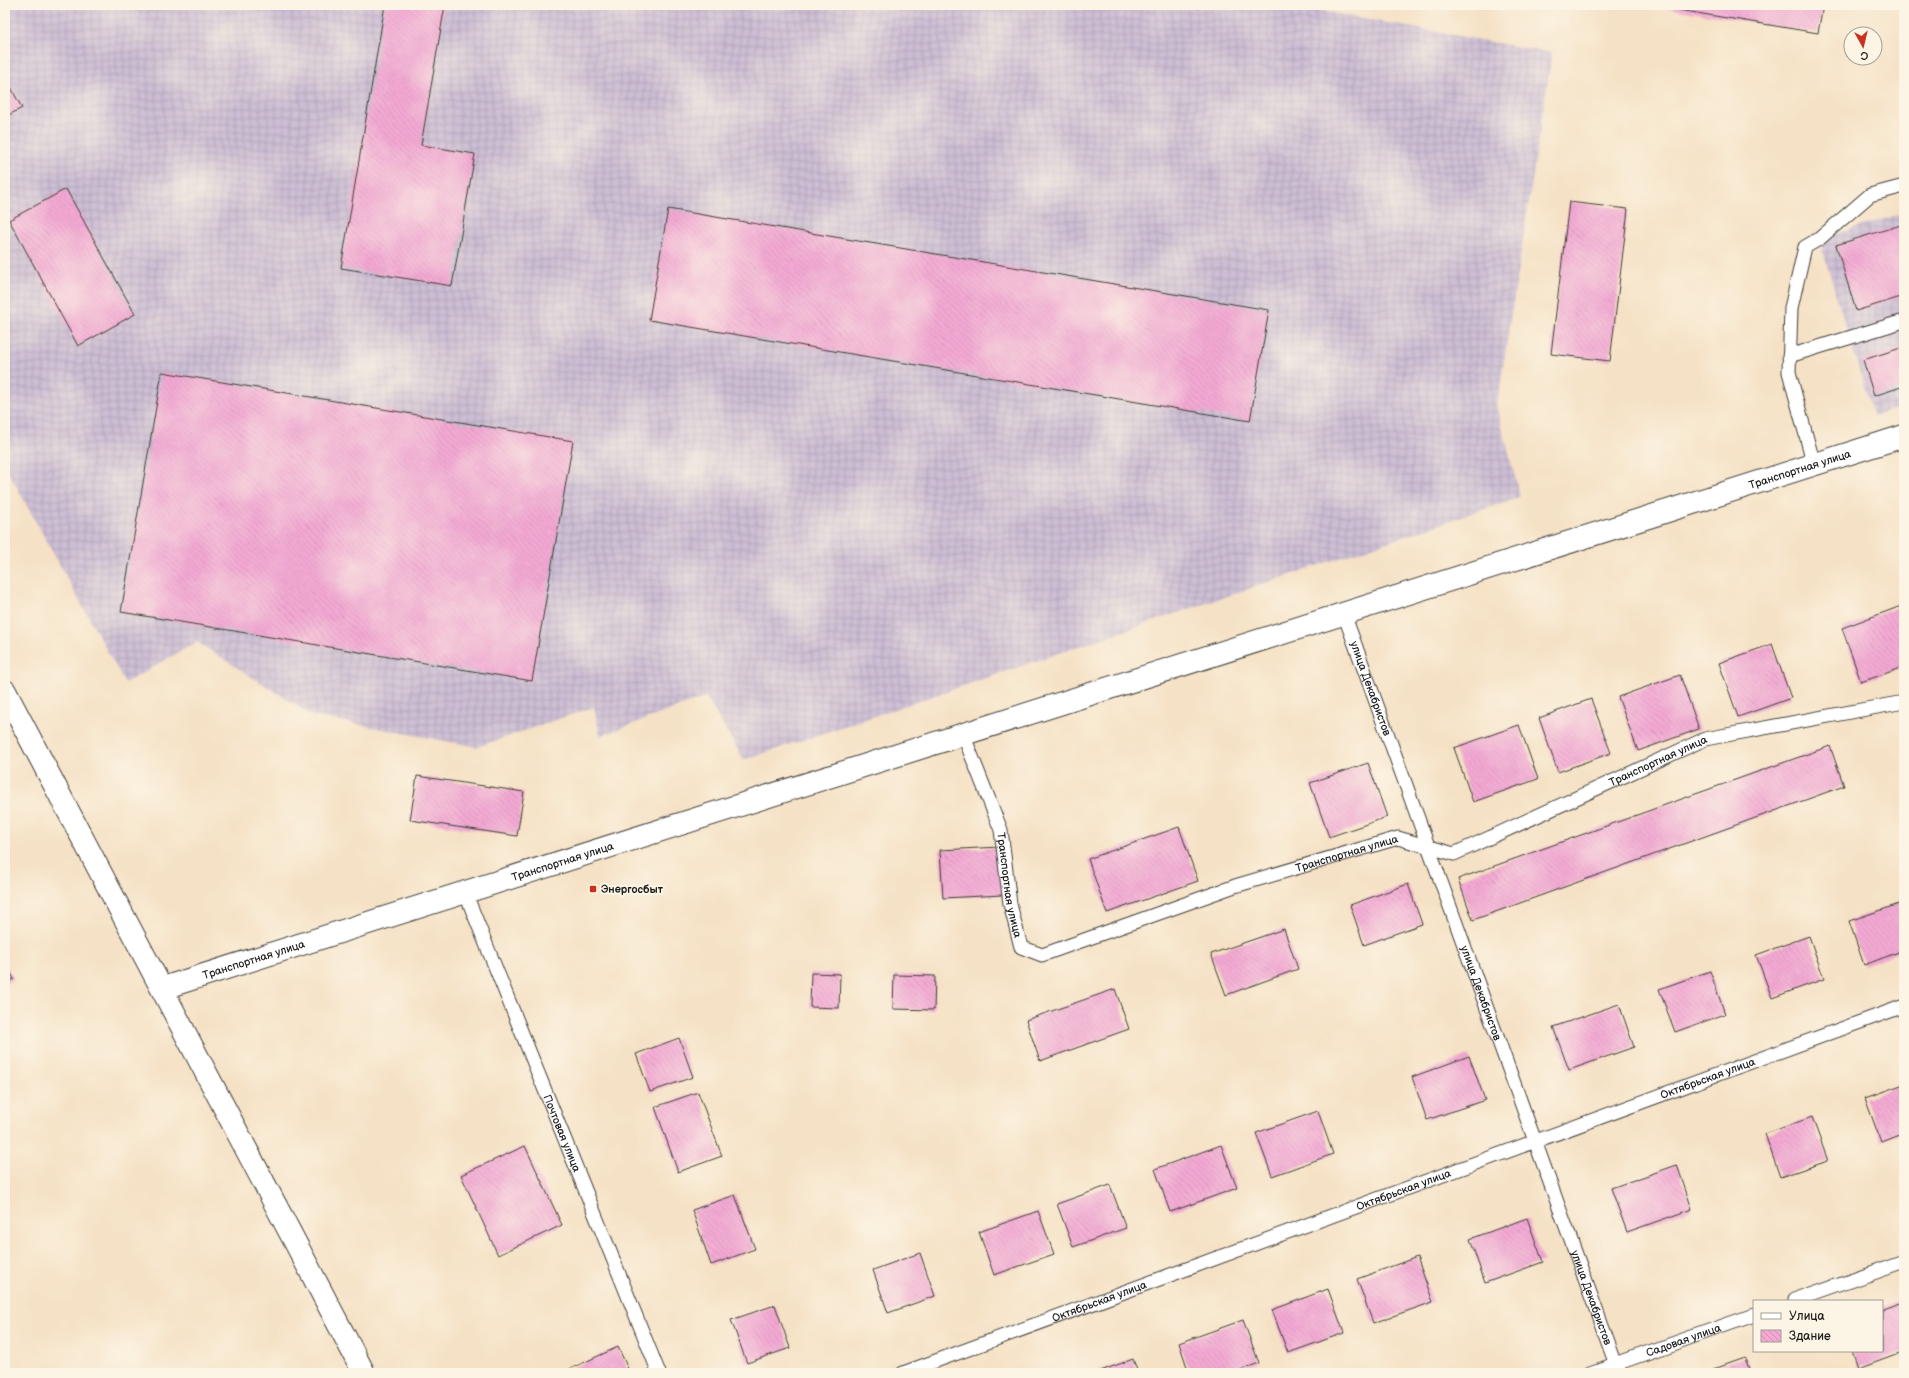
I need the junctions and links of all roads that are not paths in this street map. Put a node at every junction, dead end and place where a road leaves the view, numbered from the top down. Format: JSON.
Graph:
{"nodes":[{"id":1,"x":1904,"y":186,"type":"edge"},
{"id":2,"x":1904,"y":321,"type":"edge"},
{"id":3,"x":1790,"y":356,"type":"junction"},
{"id":4,"x":1904,"y":436,"type":"edge"},
{"id":5,"x":1814,"y":465,"type":"junction"},
{"id":6,"x":1344,"y":614,"type":"junction"},
{"id":7,"x":5,"y":691,"type":"edge"},
{"id":8,"x":1904,"y":702,"type":"edge"},
{"id":9,"x":963,"y":734,"type":"junction"},
{"id":10,"x":1428,"y":846,"type":"junction"},
{"id":11,"x":465,"y":892,"type":"junction"},
{"id":12,"x":163,"y":988,"type":"junction"},
{"id":13,"x":1904,"y":1006,"type":"edge"},
{"id":14,"x":1536,"y":1140,"type":"junction"},
{"id":15,"x":1904,"y":1262,"type":"edge"},
{"id":16,"x":1797,"y":1300,"type":"edge"},
{"id":17,"x":1753,"y":1315,"type":"edge"},
{"id":18,"x":1617,"y":1369,"type":"edge"},
{"id":19,"x":364,"y":1373,"type":"edge"},
{"id":20,"x":659,"y":1373,"type":"edge"},
{"id":21,"x":902,"y":1373,"type":"edge"},
{"id":22,"x":1590,"y":1373,"type":"edge"}],
"edges":[{"from":1,"to":3,"type":"lane"},
{"from":2,"to":3,"type":"lane"},
{"from":3,"to":5,"type":"lane"},
{"from":4,"to":5,"type":"street","name":"Транспортная улица"},
{"from":5,"to":6,"type":"street","name":"Транспортная улица"},
{"from":6,"to":9,"type":"street","name":"Транспортная улица"},
{"from":6,"to":10,"type":"lane","name":"улица Декабристов"},
{"from":7,"to":12,"type":"street"},
{"from":8,"to":10,"type":"lane","name":"Транспортная улица"},
{"from":9,"to":10,"type":"lane","name":"Транспортная улица"},
{"from":9,"to":11,"type":"street","name":"Транспортная улица"},
{"from":10,"to":14,"type":"lane","name":"улица Декабристов"},
{"from":11,"to":12,"type":"street","name":"Транспортная улица"},
{"from":11,"to":20,"type":"lane","name":"Почтовая улица"},
{"from":12,"to":19,"type":"street"},
{"from":13,"to":14,"type":"lane","name":"Октябрьская улица"},
{"from":14,"to":18,"type":"lane","name":"улица Декабристов"},
{"from":14,"to":21,"type":"lane","name":"Октябрьская улица"},
{"from":15,"to":16,"type":"lane"},
{"from":17,"to":18,"type":"lane","name":"Садовая улица"},
{"from":18,"to":22,"type":"lane","name":"Садовая улица"}]}
